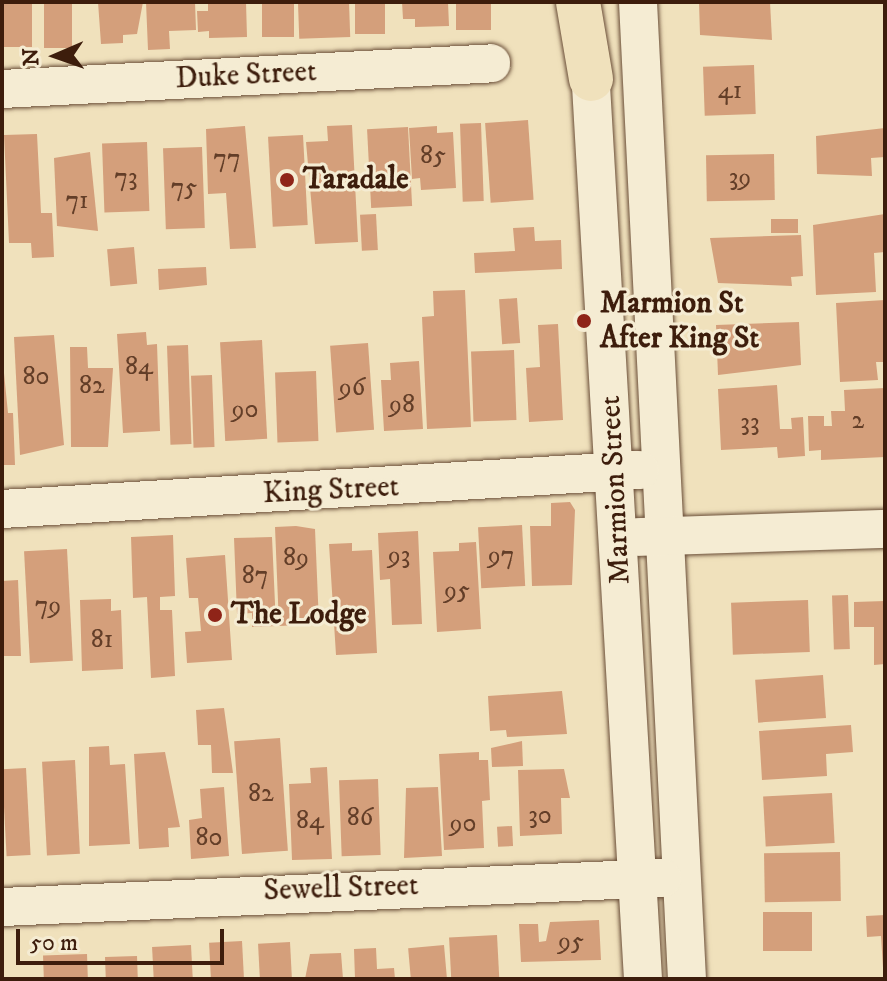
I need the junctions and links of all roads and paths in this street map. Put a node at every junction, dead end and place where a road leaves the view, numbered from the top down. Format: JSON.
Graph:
{"nodes":[{"id":1,"x":578,"y":2,"type":"edge"},
{"id":2,"x":586,"y":2,"type":"edge"},
{"id":3,"x":638,"y":2,"type":"edge"},
{"id":4,"x":491,"y":63,"type":"dead end"},
{"id":5,"x":591,"y":79,"type":"junction"},
{"id":6,"x":2,"y":89,"type":"edge"},
{"id":7,"x":659,"y":469,"type":"junction"},
{"id":8,"x":615,"y":471,"type":"junction"},
{"id":9,"x":2,"y":509,"type":"edge"},
{"id":10,"x":885,"y":529,"type":"edge"},
{"id":11,"x":662,"y":535,"type":"junction"},
{"id":12,"x":619,"y":538,"type":"junction"},
{"id":13,"x":681,"y":877,"type":"junction"},
{"id":14,"x":637,"y":879,"type":"junction"},
{"id":15,"x":2,"y":907,"type":"edge"},
{"id":16,"x":643,"y":979,"type":"edge"},
{"id":17,"x":687,"y":979,"type":"edge"}],
"edges":[{"from":1,"to":5,"type":"highway"},
{"from":2,"to":5,"type":"street","name":"Marmion Street"},
{"from":3,"to":7,"type":"street","name":"Marmion Street"},
{"from":4,"to":6,"type":"street","name":"Duke Street"},
{"from":5,"to":8,"type":"street","name":"Marmion Street"},
{"from":7,"to":8,"type":"street","name":"King Street"},
{"from":7,"to":11,"type":"street","name":"Marmion Street"},
{"from":8,"to":9,"type":"street","name":"King Street"},
{"from":8,"to":12,"type":"street","name":"Marmion Street"},
{"from":10,"to":11,"type":"street"},
{"from":11,"to":12,"type":"street"},
{"from":11,"to":13,"type":"street","name":"Marmion Street"},
{"from":12,"to":14,"type":"street","name":"Marmion Street"},
{"from":13,"to":14,"type":"street","name":"Sewell Street"},
{"from":13,"to":17,"type":"street","name":"Marmion Street"},
{"from":14,"to":15,"type":"street","name":"Sewell Street"},
{"from":14,"to":16,"type":"street","name":"Marmion Street"}]}
